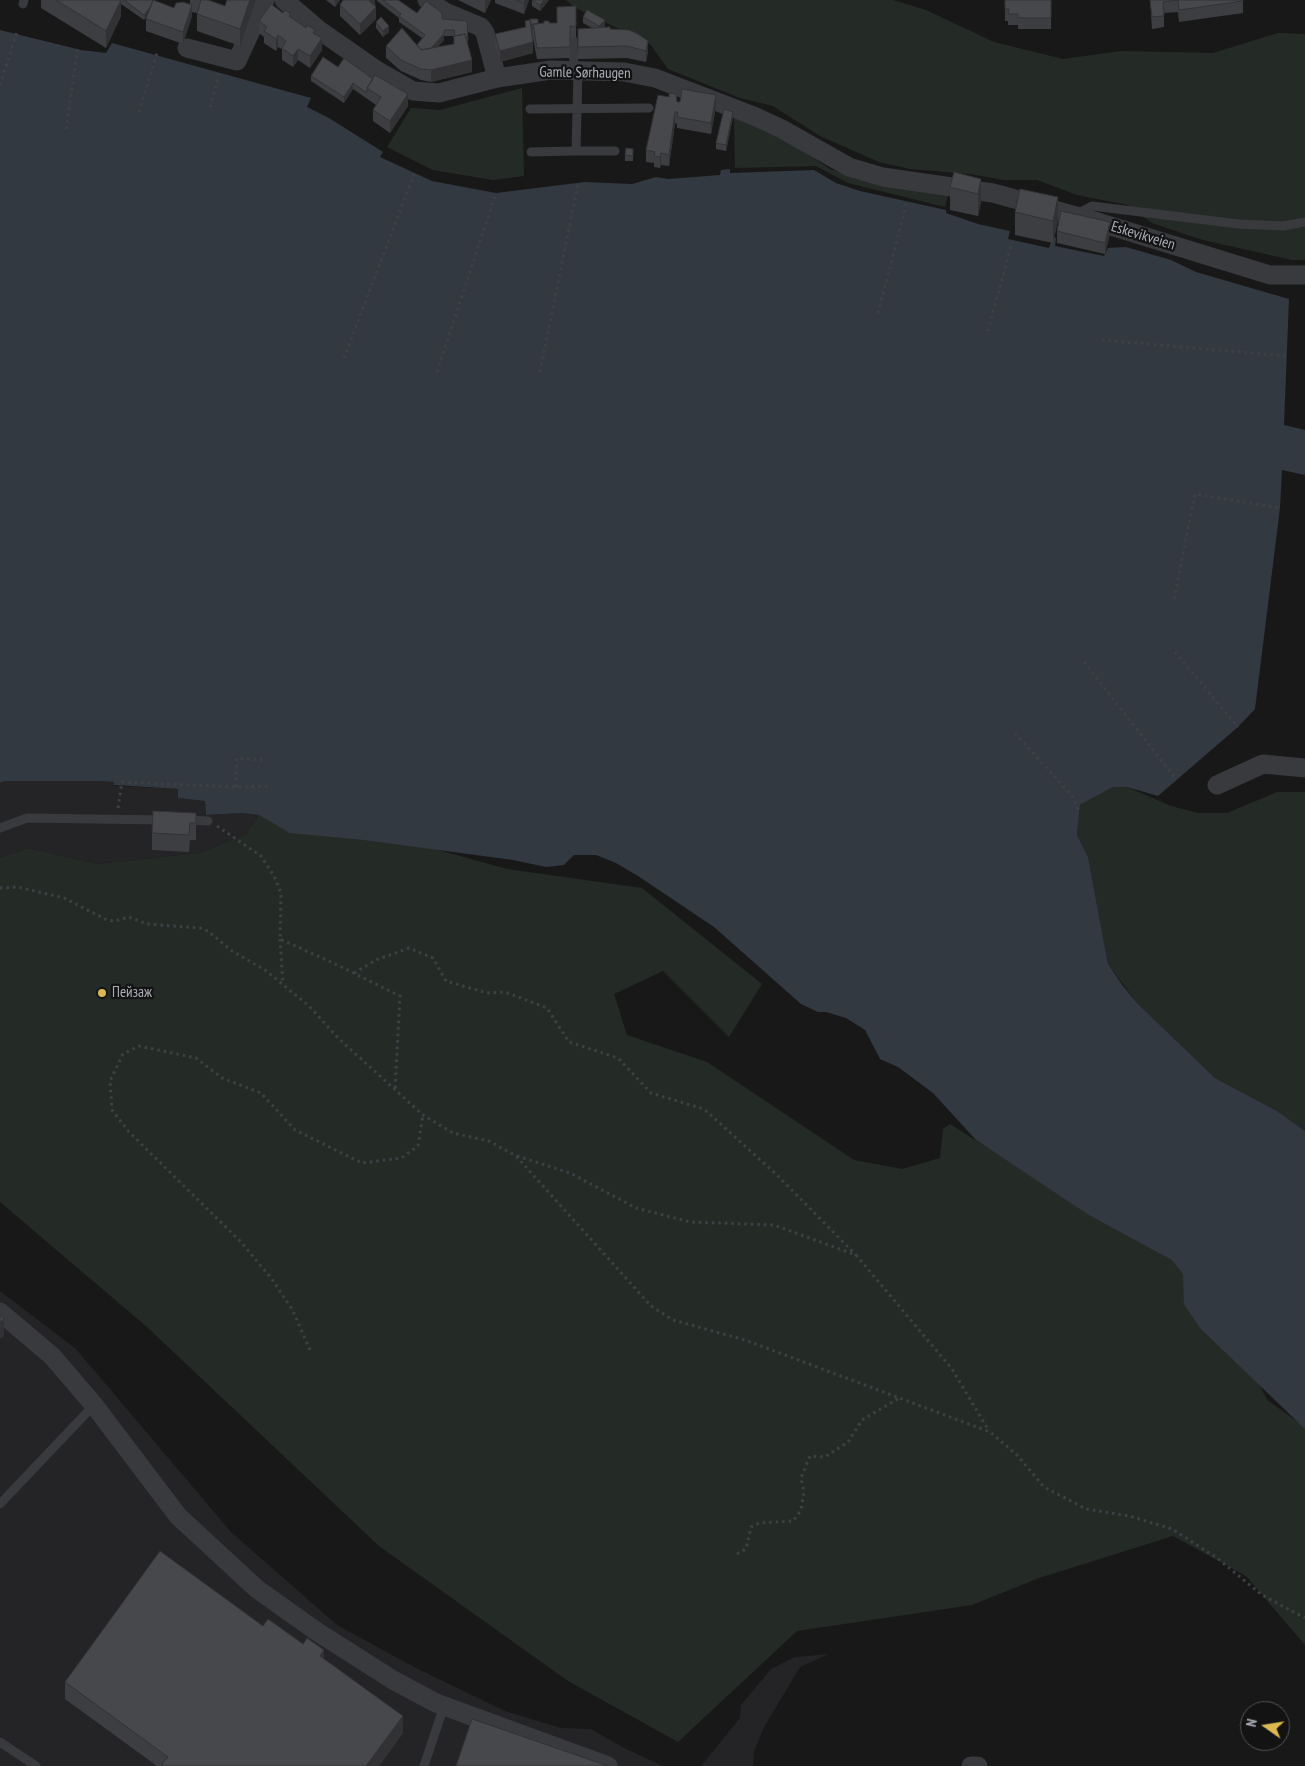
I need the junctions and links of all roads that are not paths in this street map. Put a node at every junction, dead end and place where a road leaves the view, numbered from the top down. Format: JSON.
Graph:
{"nodes":[{"id":1,"x":265,"y":0,"type":"edge"},
{"id":2,"x":284,"y":0,"type":"edge"},
{"id":3,"x":426,"y":0,"type":"edge"},
{"id":4,"x":446,"y":5,"type":"edge"},
{"id":5,"x":573,"y":40,"type":"dead end"},
{"id":6,"x":187,"y":48,"type":"dead end"},
{"id":7,"x":576,"y":71,"type":"junction"},
{"id":8,"x":498,"y":78,"type":"junction"},
{"id":9,"x":530,"y":108,"type":"dead end"},
{"id":10,"x":577,"y":108,"type":"junction"},
{"id":11,"x":648,"y":108,"type":"dead end"},
{"id":12,"x":809,"y":144,"type":"joint"},
{"id":13,"x":576,"y":151,"type":"junction"},
{"id":14,"x":615,"y":151,"type":"dead end"},
{"id":15,"x":531,"y":152,"type":"dead end"},
{"id":16,"x":1075,"y":215,"type":"junction"},
{"id":17,"x":1305,"y":222,"type":"edge"},
{"id":18,"x":1305,"y":275,"type":"edge"},
{"id":19,"x":1305,"y":768,"type":"edge"},
{"id":20,"x":1217,"y":785,"type":"dead end"},
{"id":21,"x":208,"y":821,"type":"road end"},
{"id":22,"x":0,"y":828,"type":"edge"},
{"id":23,"x":0,"y":1312,"type":"edge"},
{"id":24,"x":94,"y":1406,"type":"junction"},
{"id":25,"x":0,"y":1504,"type":"edge"},
{"id":26,"x":444,"y":1706,"type":"junction"},
{"id":27,"x":0,"y":1742,"type":"edge"},
{"id":28,"x":36,"y":1766,"type":"edge"},
{"id":29,"x":424,"y":1766,"type":"edge"},
{"id":30,"x":608,"y":1766,"type":"edge"},
{"id":31,"x":971,"y":1766,"type":"edge"},
{"id":32,"x":978,"y":1766,"type":"edge"}],
"edges":[{"from":1,"to":6,"type":"street"},
{"from":2,"to":8,"type":"street","name":"Gamle Sørhaugen"},
{"from":3,"to":4,"type":"street"},
{"from":4,"to":8,"type":"street"},
{"from":5,"to":7,"type":"lane"},
{"from":7,"to":8,"type":"street","name":"Gamle Sørhaugen"},
{"from":7,"to":10,"type":"lane"},
{"from":7,"to":12,"type":"street","name":"Gamle Sørhaugen"},
{"from":9,"to":10,"type":"lane"},
{"from":10,"to":11,"type":"lane"},
{"from":10,"to":13,"type":"lane"},
{"from":12,"to":16,"type":"street","name":"Eskevikveien"},
{"from":13,"to":14,"type":"lane"},
{"from":13,"to":15,"type":"lane"},
{"from":16,"to":17,"type":"lane"},
{"from":16,"to":18,"type":"street","name":"Eskevikveien"},
{"from":19,"to":20,"type":"street"},
{"from":21,"to":22,"type":"lane"},
{"from":23,"to":24,"type":"street"},
{"from":24,"to":25,"type":"lane"},
{"from":24,"to":26,"type":"street"},
{"from":26,"to":29,"type":"lane"},
{"from":26,"to":30,"type":"street"},
{"from":27,"to":28,"type":"lane"},
{"from":31,"to":32,"type":"street"}]}
